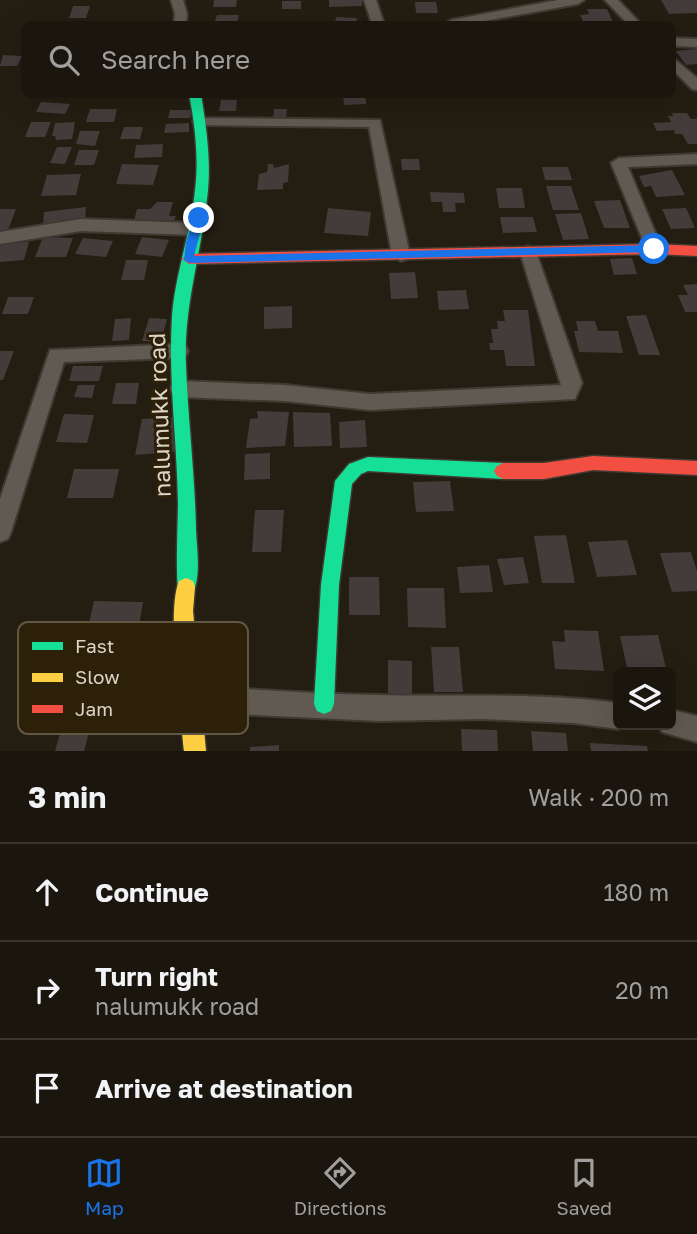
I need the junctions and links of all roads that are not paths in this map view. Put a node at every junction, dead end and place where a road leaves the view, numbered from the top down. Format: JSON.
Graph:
{"nodes":[{"id":1,"x":177,"y":0,"type":"edge"},
{"id":2,"x":370,"y":0,"type":"edge"},
{"id":3,"x":578,"y":0,"type":"edge"},
{"id":4,"x":611,"y":0,"type":"edge"},
{"id":5,"x":180,"y":21,"type":"edge"},
{"id":6,"x":377,"y":21,"type":"edge"},
{"id":7,"x":467,"y":21,"type":"edge"},
{"id":8,"x":632,"y":21,"type":"edge"},
{"id":9,"x":676,"y":42,"type":"edge"},
{"id":10,"x":697,"y":43,"type":"edge"},
{"id":11,"x":676,"y":64,"type":"edge"},
{"id":12,"x":697,"y":86,"type":"edge"},
{"id":13,"x":196,"y":98,"type":"edge"},
{"id":14,"x":200,"y":122,"type":"junction"},
{"id":15,"x":697,"y":159,"type":"edge"},
{"id":16,"x":195,"y":229,"type":"junction"},
{"id":17,"x":0,"y":238,"type":"edge"},
{"id":18,"x":654,"y":249,"type":"junction"},
{"id":19,"x":697,"y":251,"type":"edge"},
{"id":20,"x":528,"y":252,"type":"junction"},
{"id":21,"x":401,"y":255,"type":"junction"},
{"id":22,"x":189,"y":260,"type":"junction"},
{"id":23,"x":179,"y":351,"type":"junction"},
{"id":24,"x":180,"y":389,"type":"junction"},
{"id":25,"x":697,"y":468,"type":"edge"},
{"id":26,"x":0,"y":532,"type":"edge"},
{"id":27,"x":184,"y":622,"type":"edge"},
{"id":28,"x":248,"y":701,"type":"edge"},
{"id":29,"x":324,"y":704,"type":"junction"},
{"id":30,"x":613,"y":715,"type":"edge"},
{"id":31,"x":676,"y":724,"type":"edge"},
{"id":32,"x":697,"y":729,"type":"edge"}],
"edges":[{"from":1,"to":5,"type":"street"},
{"from":2,"to":6,"type":"street"},
{"from":3,"to":7,"type":"street"},
{"from":4,"to":8,"type":"street"},
{"from":9,"to":10,"type":"street"},
{"from":11,"to":12,"type":"street"},
{"from":13,"to":14,"type":"street","name":"nalumukk road"},
{"from":14,"to":16,"type":"street","name":"nalumukk road"},
{"from":14,"to":21,"type":"street"},
{"from":15,"to":18,"type":"street"},
{"from":16,"to":17,"type":"street"},
{"from":16,"to":22,"type":"street","name":"nalumukk road"},
{"from":18,"to":19,"type":"street"},
{"from":18,"to":20,"type":"street"},
{"from":20,"to":21,"type":"street"},
{"from":20,"to":24,"type":"street"},
{"from":21,"to":22,"type":"street"},
{"from":22,"to":23,"type":"street","name":"nalumukk road"},
{"from":23,"to":24,"type":"street","name":"nalumukk road"},
{"from":23,"to":26,"type":"street"},
{"from":24,"to":27,"type":"street","name":"nalumukk road"},
{"from":25,"to":29,"type":"street"},
{"from":28,"to":29,"type":"street"},
{"from":29,"to":30,"type":"street"},
{"from":31,"to":32,"type":"street"}]}
